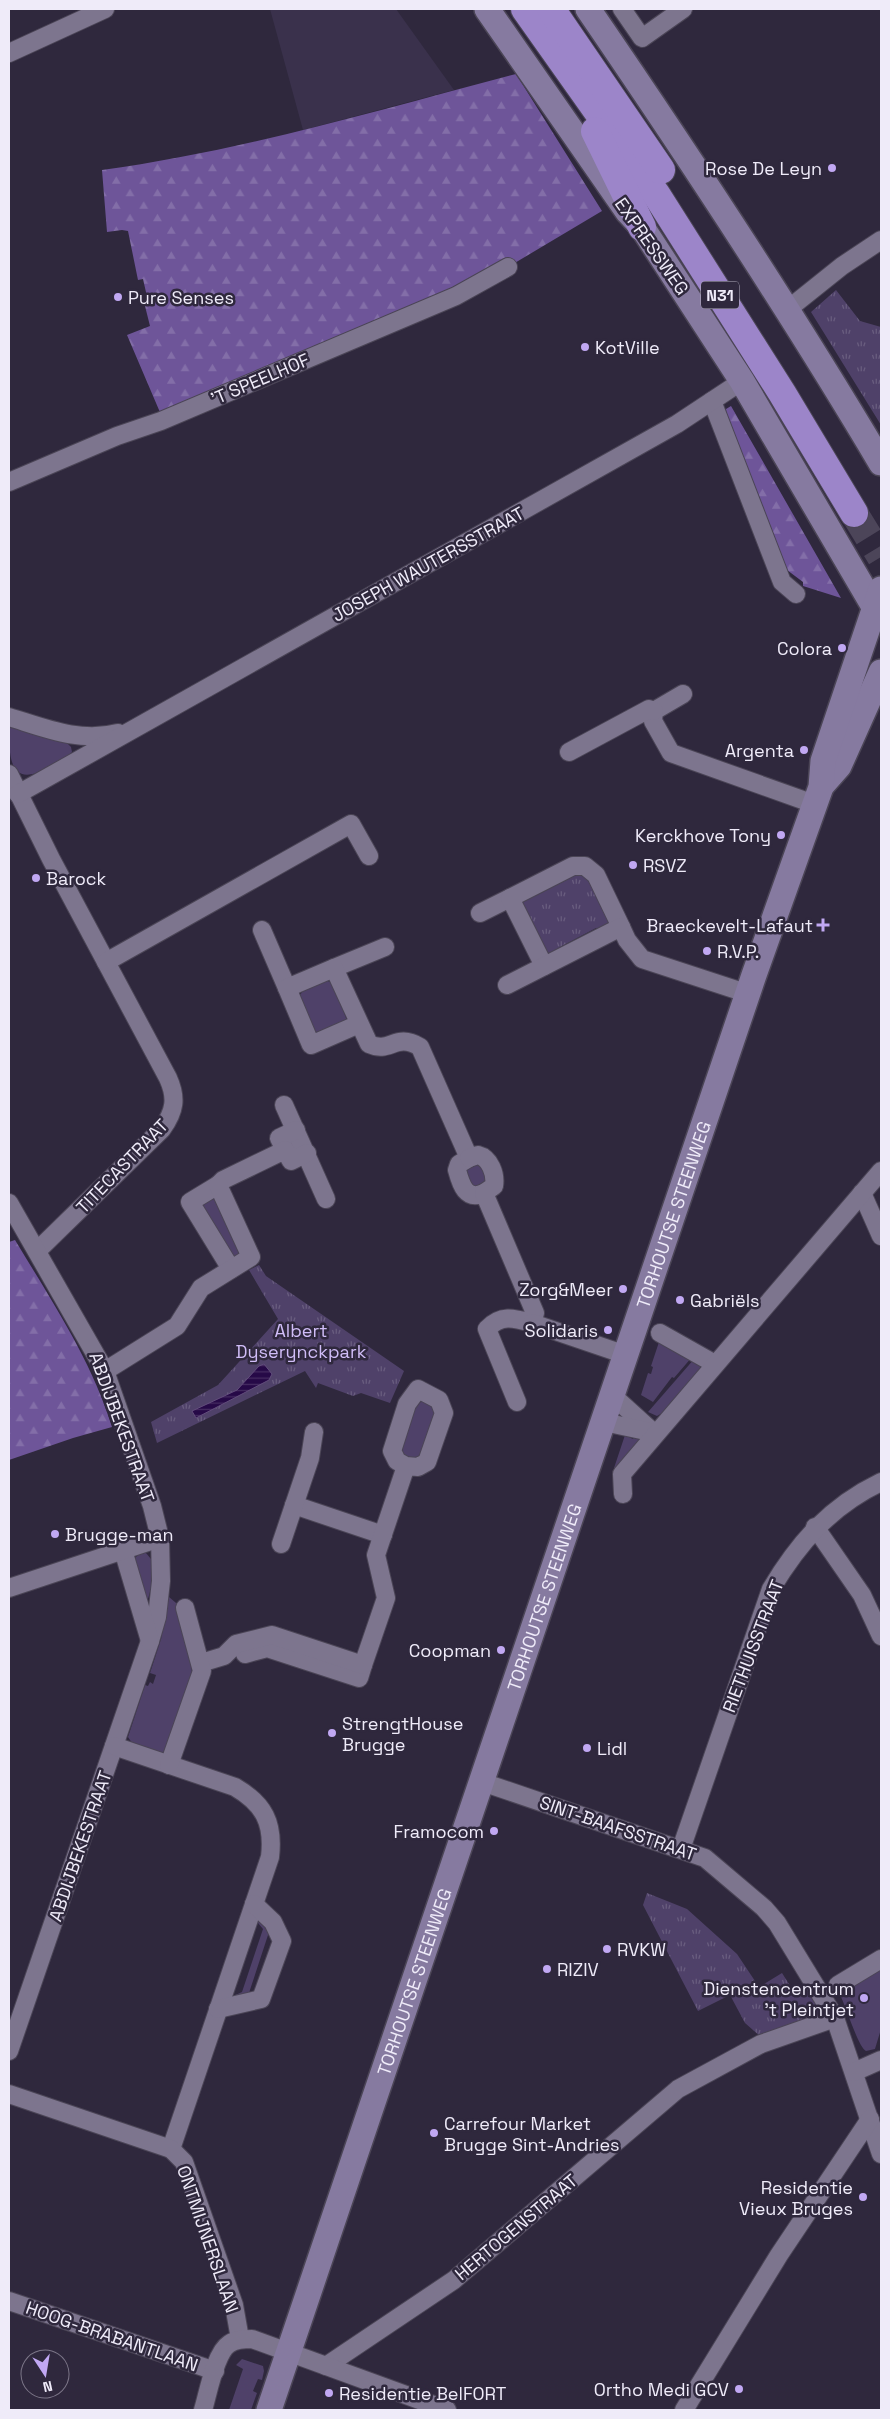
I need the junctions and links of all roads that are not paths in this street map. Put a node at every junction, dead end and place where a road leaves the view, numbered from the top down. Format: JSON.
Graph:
{"nodes":[{"id":1,"x":105,"y":9,"type":"edge"},
{"id":2,"x":488,"y":9,"type":"edge"},
{"id":3,"x":524,"y":9,"type":"edge"},
{"id":4,"x":551,"y":9,"type":"edge"},
{"id":5,"x":571,"y":9,"type":"edge"},
{"id":6,"x":588,"y":9,"type":"edge"},
{"id":7,"x":622,"y":9,"type":"edge"},
{"id":8,"x":682,"y":9,"type":"edge"},
{"id":9,"x":9,"y":53,"type":"edge"},
{"id":10,"x":585,"y":75,"type":"junction"},
{"id":11,"x":642,"y":227,"type":"junction"},
{"id":12,"x":881,"y":240,"type":"edge"},
{"id":13,"x":508,"y":267,"type":"dead end"},
{"id":14,"x":787,"y":310,"type":"junction"},
{"id":15,"x":742,"y":381,"type":"junction"},
{"id":16,"x":712,"y":401,"type":"junction"},
{"id":17,"x":881,"y":463,"type":"edge"},
{"id":18,"x":9,"y":482,"type":"edge"},
{"id":19,"x":862,"y":509,"type":"tunnel mouth"},
{"id":20,"x":796,"y":594,"type":"dead end"},
{"id":21,"x":879,"y":606,"type":"edge"},
{"id":22,"x":881,"y":672,"type":"edge"},
{"id":23,"x":683,"y":694,"type":"dead end"},
{"id":24,"x":654,"y":711,"type":"junction"},
{"id":25,"x":9,"y":718,"type":"edge"},
{"id":26,"x":142,"y":724,"type":"junction"},
{"id":27,"x":569,"y":752,"type":"dead end"},
{"id":28,"x":9,"y":774,"type":"edge"},
{"id":29,"x":18,"y":794,"type":"junction"},
{"id":30,"x":818,"y":796,"type":"junction"},
{"id":31,"x":369,"y":856,"type":"dead end"},
{"id":32,"x":510,"y":898,"type":"junction"},
{"id":33,"x":480,"y":913,"type":"dead end"},
{"id":34,"x":621,"y":927,"type":"junction"},
{"id":35,"x":262,"y":930,"type":"dead end"},
{"id":36,"x":385,"y":947,"type":"dead end"},
{"id":37,"x":106,"y":962,"type":"junction"},
{"id":38,"x":544,"y":966,"type":"junction"},
{"id":39,"x":334,"y":968,"type":"junction"},
{"id":40,"x":507,"y":985,"type":"dead end"},
{"id":41,"x":288,"y":988,"type":"junction"},
{"id":42,"x":749,"y":994,"type":"junction"},
{"id":43,"x":358,"y":1024,"type":"junction"},
{"id":44,"x":284,"y":1105,"type":"dead end"},
{"id":45,"x":296,"y":1130,"type":"junction"},
{"id":46,"x":285,"y":1150,"type":"junction"},
{"id":47,"x":307,"y":1153,"type":"junction"},
{"id":48,"x":469,"y":1158,"type":"junction"},
{"id":49,"x":881,"y":1171,"type":"edge"},
{"id":50,"x":218,"y":1185,"type":"junction"},
{"id":51,"x":484,"y":1193,"type":"junction"},
{"id":52,"x":862,"y":1193,"type":"junction"},
{"id":53,"x":326,"y":1199,"type":"dead end"},
{"id":54,"x":9,"y":1203,"type":"edge"},
{"id":55,"x":881,"y":1236,"type":"edge"},
{"id":56,"x":37,"y":1252,"type":"junction"},
{"id":57,"x":231,"y":1269,"type":"junction"},
{"id":58,"x":532,"y":1324,"type":"junction"},
{"id":59,"x":660,"y":1333,"type":"dead end"},
{"id":60,"x":626,"y":1355,"type":"junction"},
{"id":61,"x":715,"y":1364,"type":"junction"},
{"id":62,"x":105,"y":1371,"type":"junction"},
{"id":63,"x":613,"y":1396,"type":"junction"},
{"id":64,"x":517,"y":1402,"type":"dead end"},
{"id":65,"x":604,"y":1422,"type":"junction"},
{"id":66,"x":314,"y":1432,"type":"dead end"},
{"id":67,"x":655,"y":1434,"type":"junction"},
{"id":68,"x":406,"y":1466,"type":"dead end"},
{"id":69,"x":881,"y":1482,"type":"edge"},
{"id":70,"x":623,"y":1494,"type":"dead end"},
{"id":71,"x":294,"y":1505,"type":"junction"},
{"id":72,"x":815,"y":1527,"type":"junction"},
{"id":73,"x":383,"y":1535,"type":"junction"},
{"id":74,"x":160,"y":1538,"type":"junction"},
{"id":75,"x":281,"y":1544,"type":"dead end"},
{"id":76,"x":123,"y":1550,"type":"junction"},
{"id":77,"x":9,"y":1588,"type":"edge"},
{"id":78,"x":185,"y":1608,"type":"dead end"},
{"id":79,"x":881,"y":1636,"type":"edge"},
{"id":80,"x":150,"y":1641,"type":"junction"},
{"id":81,"x":201,"y":1663,"type":"junction"},
{"id":82,"x":114,"y":1746,"type":"junction"},
{"id":83,"x":169,"y":1765,"type":"junction"},
{"id":84,"x":482,"y":1782,"type":"junction"},
{"id":85,"x":681,"y":1849,"type":"junction"},
{"id":86,"x":254,"y":1904,"type":"junction"},
{"id":87,"x":881,"y":1959,"type":"edge"},
{"id":88,"x":838,"y":1985,"type":"dead end"},
{"id":89,"x":218,"y":2009,"type":"junction"},
{"id":90,"x":835,"y":2018,"type":"junction"},
{"id":91,"x":9,"y":2051,"type":"edge"},
{"id":92,"x":881,"y":2060,"type":"edge"},
{"id":93,"x":854,"y":2072,"type":"junction"},
{"id":94,"x":9,"y":2094,"type":"edge"},
{"id":95,"x":870,"y":2119,"type":"junction"},
{"id":96,"x":171,"y":2149,"type":"junction"},
{"id":97,"x":881,"y":2154,"type":"edge"},
{"id":98,"x":9,"y":2301,"type":"edge"},
{"id":99,"x":240,"y":2339,"type":"junction"},
{"id":100,"x":289,"y":2353,"type":"junction"},
{"id":101,"x":326,"y":2366,"type":"junction"},
{"id":102,"x":215,"y":2371,"type":"junction"},
{"id":103,"x":203,"y":2410,"type":"edge"},
{"id":104,"x":269,"y":2410,"type":"edge"},
{"id":105,"x":447,"y":2410,"type":"edge"},
{"id":106,"x":684,"y":2410,"type":"edge"}],
"edges":[{"from":1,"to":9,"type":"street"},
{"from":2,"to":11,"type":"main road","name":"EXPRESSWEG"},
{"from":3,"to":10,"type":"highway","number":"N31"},
{"from":4,"to":10,"type":"highway","number":"N31"},
{"from":5,"to":10,"type":"highway"},
{"from":6,"to":14,"type":"main road"},
{"from":7,"to":8,"type":"street"},
{"from":10,"to":11,"type":"highway"},
{"from":10,"to":19,"type":"highway","number":"N31"},
{"from":11,"to":15,"type":"main road","name":"EXPRESSWEG"},
{"from":12,"to":14,"type":"street"},
{"from":13,"to":18,"type":"street","name":"'T SPEELHOF"},
{"from":14,"to":17,"type":"main road"},
{"from":15,"to":16,"type":"street","name":"JOSEPH WAUTERSSTRAAT"},
{"from":15,"to":21,"type":"main road","name":"EXPRESSWEG"},
{"from":16,"to":20,"type":"street"},
{"from":16,"to":26,"type":"street","name":"JOSEPH WAUTERSSTRAAT"},
{"from":21,"to":30,"type":"main road","name":"TORHOUTSE STEENWEG"},
{"from":22,"to":30,"type":"main road","name":"TORHOUTSE STEENWEG"},
{"from":23,"to":24,"type":"street"},
{"from":24,"to":27,"type":"street"},
{"from":24,"to":30,"type":"street"},
{"from":25,"to":26,"type":"street","name":"JOSEPH WAUTERSSTRAAT"},
{"from":26,"to":29,"type":"street","name":"JOSEPH WAUTERSSTRAAT"},
{"from":28,"to":29,"type":"street","name":"TITECASTRAAT"},
{"from":29,"to":37,"type":"street","name":"TITECASTRAAT"},
{"from":30,"to":42,"type":"main road","name":"TORHOUTSE STEENWEG"},
{"from":31,"to":37,"type":"street"},
{"from":32,"to":33,"type":"street"},
{"from":32,"to":34,"type":"street"},
{"from":32,"to":38,"type":"street"},
{"from":34,"to":38,"type":"street"},
{"from":34,"to":42,"type":"street"},
{"from":35,"to":41,"type":"street"},
{"from":36,"to":39,"type":"street"},
{"from":37,"to":56,"type":"street","name":"TITECASTRAAT"},
{"from":38,"to":40,"type":"street"},
{"from":39,"to":41,"type":"street"},
{"from":39,"to":43,"type":"street"},
{"from":41,"to":43,"type":"street"},
{"from":42,"to":60,"type":"main road","name":"TORHOUTSE STEENWEG"},
{"from":43,"to":48,"type":"street"},
{"from":44,"to":45,"type":"street"},
{"from":45,"to":46,"type":"street"},
{"from":45,"to":47,"type":"street"},
{"from":46,"to":47,"type":"street"},
{"from":46,"to":50,"type":"street"},
{"from":47,"to":53,"type":"street"},
{"from":48,"to":51,"type":"street"},
{"from":48,"to":51,"type":"street"},
{"from":49,"to":52,"type":"street"},
{"from":50,"to":57,"type":"street"},
{"from":50,"to":57,"type":"street"},
{"from":51,"to":58,"type":"street"},
{"from":52,"to":55,"type":"street"},
{"from":52,"to":61,"type":"street"},
{"from":54,"to":56,"type":"street","name":"ABDIJBEKESTRAAT"},
{"from":56,"to":62,"type":"street","name":"ABDIJBEKESTRAAT"},
{"from":57,"to":62,"type":"street"},
{"from":58,"to":60,"type":"street"},
{"from":58,"to":64,"type":"street"},
{"from":59,"to":61,"type":"street"},
{"from":60,"to":63,"type":"main road","name":"TORHOUTSE STEENWEG"},
{"from":61,"to":67,"type":"street"},
{"from":62,"to":74,"type":"street","name":"ABDIJBEKESTRAAT"},
{"from":63,"to":65,"type":"main road","name":"TORHOUTSE STEENWEG"},
{"from":63,"to":67,"type":"street"},
{"from":65,"to":67,"type":"street"},
{"from":65,"to":84,"type":"main road","name":"TORHOUTSE STEENWEG"},
{"from":66,"to":71,"type":"street"},
{"from":67,"to":70,"type":"street"},
{"from":68,"to":73,"type":"street"},
{"from":69,"to":72,"type":"street","name":"RIETHUISSTRAAT"},
{"from":71,"to":73,"type":"street"},
{"from":71,"to":75,"type":"street"},
{"from":72,"to":79,"type":"street"},
{"from":72,"to":85,"type":"street","name":"RIETHUISSTRAAT"},
{"from":73,"to":81,"type":"street"},
{"from":74,"to":76,"type":"street"},
{"from":74,"to":80,"type":"street","name":"ABDIJBEKESTRAAT"},
{"from":76,"to":77,"type":"street"},
{"from":76,"to":80,"type":"street"},
{"from":78,"to":81,"type":"street"},
{"from":80,"to":82,"type":"street","name":"ABDIJBEKESTRAAT"},
{"from":81,"to":83,"type":"street"},
{"from":82,"to":83,"type":"street","name":"ONTMIJNERSLAAN"},
{"from":82,"to":91,"type":"street","name":"ABDIJBEKESTRAAT"},
{"from":83,"to":86,"type":"street","name":"ONTMIJNERSLAAN"},
{"from":84,"to":85,"type":"street","name":"SINT-BAAFSSTRAAT"},
{"from":84,"to":100,"type":"main road","name":"TORHOUTSE STEENWEG"},
{"from":85,"to":90,"type":"street","name":"SINT-BAAFSSTRAAT"},
{"from":86,"to":89,"type":"street","name":"ONTMIJNERSLAAN"},
{"from":86,"to":89,"type":"street"},
{"from":87,"to":88,"type":"street"},
{"from":89,"to":96,"type":"street","name":"ONTMIJNERSLAAN"},
{"from":90,"to":93,"type":"street","name":"SINT-BAAFSSTRAAT"},
{"from":90,"to":101,"type":"street","name":"HERTOGENSTRAAT"},
{"from":92,"to":93,"type":"street"},
{"from":93,"to":95,"type":"street","name":"SINT-BAAFSSTRAAT"},
{"from":94,"to":96,"type":"street"},
{"from":95,"to":97,"type":"street","name":"SINT-BAAFSSTRAAT"},
{"from":95,"to":106,"type":"street"},
{"from":96,"to":99,"type":"street","name":"ONTMIJNERSLAAN"},
{"from":98,"to":102,"type":"street","name":"HOOG-BRABANTLAAN"},
{"from":99,"to":100,"type":"street"},
{"from":99,"to":102,"type":"street"},
{"from":100,"to":101,"type":"street"},
{"from":100,"to":104,"type":"main road","name":"TORHOUTSE STEENWEG"},
{"from":101,"to":105,"type":"street"},
{"from":102,"to":103,"type":"street"}]}
